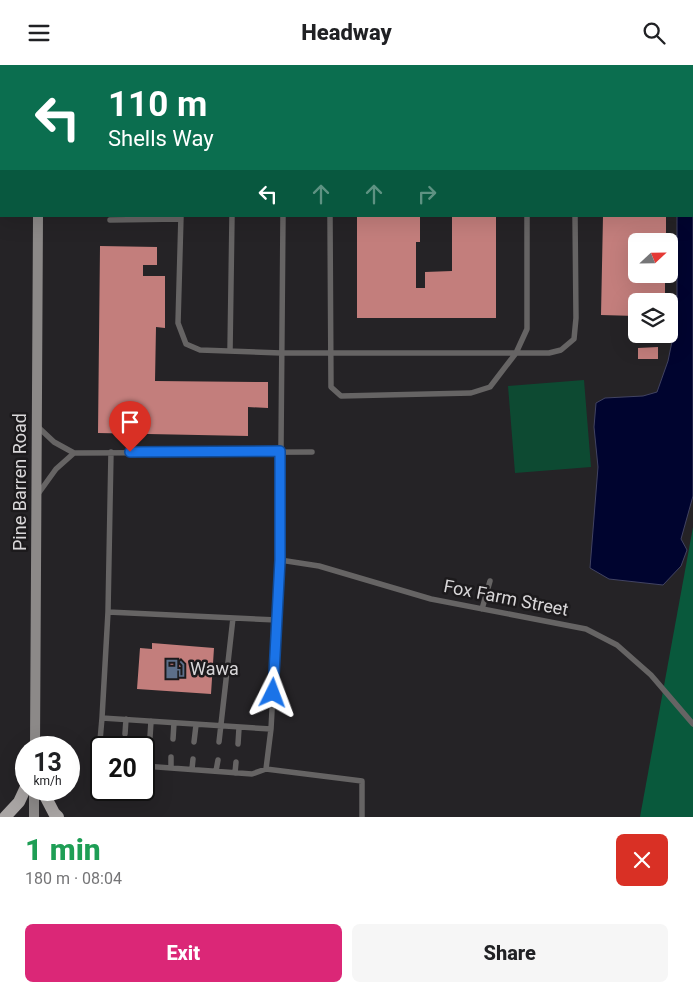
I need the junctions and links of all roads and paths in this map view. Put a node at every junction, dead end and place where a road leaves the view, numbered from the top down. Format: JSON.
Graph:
{"nodes":[{"id":1,"x":38,"y":217,"type":"edge"},
{"id":2,"x":232,"y":217,"type":"edge"},
{"id":3,"x":282,"y":217,"type":"edge"},
{"id":4,"x":330,"y":217,"type":"edge"},
{"id":5,"x":527,"y":217,"type":"edge"},
{"id":6,"x":575,"y":217,"type":"edge"},
{"id":7,"x":181,"y":218,"type":"edge"},
{"id":8,"x":110,"y":220,"type":"dead end"},
{"id":9,"x":230,"y":351,"type":"junction"},
{"id":10,"x":281,"y":353,"type":"junction"},
{"id":11,"x":330,"y":353,"type":"junction"},
{"id":12,"x":516,"y":353,"type":"junction"},
{"id":13,"x":37,"y":426,"type":"junction"},
{"id":14,"x":280,"y":451,"type":"junction"},
{"id":15,"x":111,"y":452,"type":"junction"},
{"id":16,"x":312,"y":452,"type":"dead end"},
{"id":17,"x":74,"y":453,"type":"junction"},
{"id":18,"x":36,"y":496,"type":"junction"},
{"id":19,"x":280,"y":560,"type":"junction"},
{"id":20,"x":490,"y":581,"type":"dead end"},
{"id":21,"x":482,"y":609,"type":"junction"},
{"id":22,"x":108,"y":612,"type":"junction"},
{"id":23,"x":233,"y":618,"type":"junction"},
{"id":24,"x":277,"y":620,"type":"junction"},
{"id":25,"x":102,"y":718,"type":"junction"},
{"id":26,"x":126,"y":719,"type":"junction"},
{"id":27,"x":151,"y":721,"type":"junction"},
{"id":28,"x":174,"y":723,"type":"junction"},
{"id":29,"x":693,"y":724,"type":"edge"},
{"id":30,"x":196,"y":725,"type":"junction"},
{"id":31,"x":220,"y":726,"type":"junction"},
{"id":32,"x":239,"y":728,"type":"junction"},
{"id":33,"x":271,"y":729,"type":"junction"},
{"id":34,"x":125,"y":734,"type":"dead end"},
{"id":35,"x":35,"y":736,"type":"edge"},
{"id":36,"x":100,"y":736,"type":"edge"},
{"id":37,"x":150,"y":736,"type":"edge"},
{"id":38,"x":173,"y":739,"type":"dead end"},
{"id":39,"x":194,"y":742,"type":"dead end"},
{"id":40,"x":219,"y":742,"type":"dead end"},
{"id":41,"x":238,"y":744,"type":"dead end"},
{"id":42,"x":171,"y":757,"type":"dead end"},
{"id":43,"x":193,"y":759,"type":"dead end"},
{"id":44,"x":218,"y":760,"type":"dead end"},
{"id":45,"x":236,"y":762,"type":"dead end"},
{"id":46,"x":155,"y":767,"type":"edge"},
{"id":47,"x":170,"y":768,"type":"junction"},
{"id":48,"x":192,"y":769,"type":"junction"},
{"id":49,"x":266,"y":769,"type":"junction"},
{"id":50,"x":216,"y":771,"type":"junction"},
{"id":51,"x":235,"y":773,"type":"junction"},
{"id":52,"x":20,"y":801,"type":"edge"},
{"id":53,"x":34,"y":801,"type":"edge"},
{"id":54,"x":48,"y":801,"type":"edge"},
{"id":55,"x":5,"y":817,"type":"edge"},
{"id":56,"x":34,"y":817,"type":"edge"},
{"id":57,"x":58,"y":817,"type":"edge"},
{"id":58,"x":362,"y":817,"type":"edge"}],
"edges":[{"from":1,"to":13,"type":"main road","name":"Pine Barren Road"},
{"from":2,"to":9,"type":"lane"},
{"from":3,"to":10,"type":"lane"},
{"from":4,"to":11,"type":"lane"},
{"from":5,"to":12,"type":"lane"},
{"from":6,"to":12,"type":"lane"},
{"from":7,"to":8,"type":"lane"},
{"from":7,"to":9,"type":"lane"},
{"from":9,"to":10,"type":"lane"},
{"from":10,"to":11,"type":"lane"},
{"from":10,"to":14,"type":"lane"},
{"from":11,"to":12,"type":"lane"},
{"from":11,"to":12,"type":"lane"},
{"from":13,"to":17,"type":"lane"},
{"from":13,"to":18,"type":"main road","name":"Pine Barren Road"},
{"from":14,"to":15,"type":"lane"},
{"from":14,"to":16,"type":"lane"},
{"from":14,"to":19,"type":"lane"},
{"from":15,"to":17,"type":"lane"},
{"from":15,"to":22,"type":"lane"},
{"from":17,"to":18,"type":"lane"},
{"from":18,"to":35,"type":"main road","name":"Pine Barren Road"},
{"from":19,"to":21,"type":"lane","name":"Fox Farm Street"},
{"from":19,"to":24,"type":"lane"},
{"from":20,"to":21,"type":"lane"},
{"from":21,"to":29,"type":"lane","name":"Fox Farm Street"},
{"from":22,"to":23,"type":"lane"},
{"from":22,"to":25,"type":"lane"},
{"from":23,"to":24,"type":"lane"},
{"from":23,"to":31,"type":"lane"},
{"from":24,"to":33,"type":"lane"},
{"from":25,"to":26,"type":"lane"},
{"from":25,"to":36,"type":"lane"},
{"from":26,"to":27,"type":"lane"},
{"from":26,"to":34,"type":"lane"},
{"from":27,"to":28,"type":"lane"},
{"from":27,"to":37,"type":"lane"},
{"from":28,"to":30,"type":"lane"},
{"from":28,"to":38,"type":"lane"},
{"from":30,"to":31,"type":"lane"},
{"from":30,"to":39,"type":"lane"},
{"from":31,"to":32,"type":"lane"},
{"from":31,"to":40,"type":"lane"},
{"from":32,"to":33,"type":"lane"},
{"from":32,"to":41,"type":"lane"},
{"from":33,"to":49,"type":"lane"},
{"from":42,"to":47,"type":"lane"},
{"from":43,"to":48,"type":"lane"},
{"from":44,"to":50,"type":"lane"},
{"from":45,"to":51,"type":"lane"},
{"from":46,"to":47,"type":"lane"},
{"from":47,"to":48,"type":"lane"},
{"from":48,"to":50,"type":"lane"},
{"from":49,"to":51,"type":"lane"},
{"from":49,"to":58,"type":"lane"},
{"from":50,"to":51,"type":"lane"},
{"from":52,"to":55,"type":"main road"},
{"from":53,"to":56,"type":"main road"},
{"from":54,"to":57,"type":"main road"}]}
